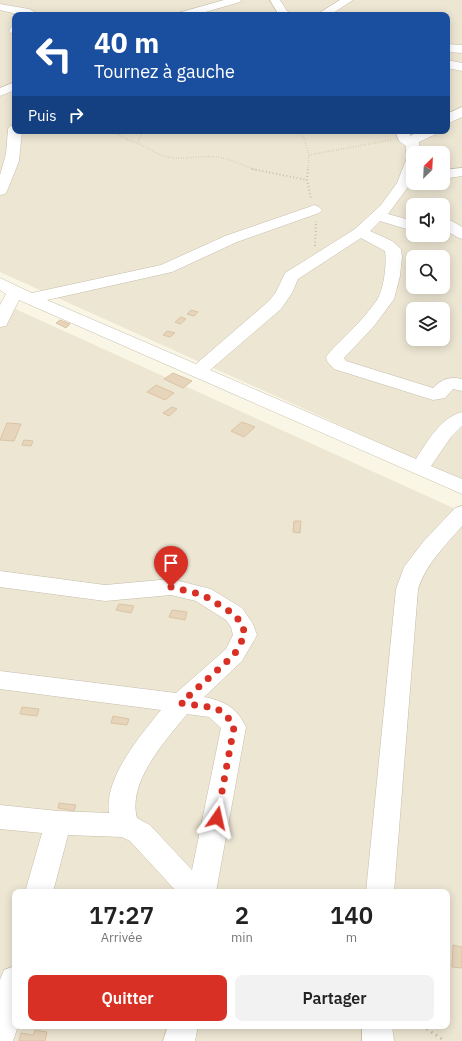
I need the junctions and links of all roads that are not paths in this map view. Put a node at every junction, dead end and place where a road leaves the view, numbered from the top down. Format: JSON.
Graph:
{"nodes":[{"id":1,"x":236,"y":0,"type":"edge"},
{"id":2,"x":275,"y":0,"type":"edge"},
{"id":3,"x":348,"y":0,"type":"edge"},
{"id":4,"x":0,"y":7,"type":"edge"},
{"id":5,"x":29,"y":12,"type":"edge"},
{"id":6,"x":193,"y":12,"type":"edge"},
{"id":7,"x":283,"y":12,"type":"edge"},
{"id":8,"x":327,"y":12,"type":"edge"},
{"id":9,"x":450,"y":48,"type":"edge"},
{"id":10,"x":462,"y":49,"type":"edge"},
{"id":11,"x":450,"y":65,"type":"edge"},
{"id":12,"x":462,"y":68,"type":"edge"},
{"id":13,"x":12,"y":87,"type":"edge"},
{"id":14,"x":0,"y":92,"type":"edge"},
{"id":15,"x":459,"y":106,"type":"edge"},
{"id":16,"x":450,"y":116,"type":"edge"},
{"id":17,"x":12,"y":130,"type":"edge"},
{"id":18,"x":0,"y":132,"type":"edge"},
{"id":19,"x":15,"y":134,"type":"edge"},
{"id":20,"x":424,"y":134,"type":"edge"},
{"id":21,"x":407,"y":141,"type":"edge"},
{"id":22,"x":462,"y":172,"type":"edge"},
{"id":23,"x":450,"y":173,"type":"edge"},
{"id":24,"x":406,"y":183,"type":"edge"},
{"id":25,"x":0,"y":191,"type":"edge"},
{"id":26,"x":314,"y":210,"type":"dead end"},
{"id":27,"x":378,"y":216,"type":"junction"},
{"id":28,"x":406,"y":224,"type":"edge"},
{"id":29,"x":450,"y":226,"type":"edge"},
{"id":30,"x":360,"y":232,"type":"junction"},
{"id":31,"x":462,"y":234,"type":"edge"},
{"id":32,"x":15,"y":291,"type":"edge"},
{"id":33,"x":0,"y":322,"type":"edge"},
{"id":34,"x":197,"y":372,"type":"junction"},
{"id":35,"x":462,"y":385,"type":"edge"},
{"id":36,"x":462,"y":418,"type":"edge"},
{"id":37,"x":420,"y":468,"type":"junction"},
{"id":38,"x":462,"y":487,"type":"edge"},
{"id":39,"x":462,"y":513,"type":"edge"},
{"id":40,"x":0,"y":579,"type":"edge"},
{"id":41,"x":0,"y":680,"type":"edge"},
{"id":42,"x":181,"y":703,"type":"junction"},
{"id":43,"x":0,"y":817,"type":"edge"},
{"id":44,"x":58,"y":823,"type":"junction"},
{"id":45,"x":126,"y":824,"type":"junction"},
{"id":46,"x":40,"y":889,"type":"edge"},
{"id":47,"x":192,"y":889,"type":"edge"},
{"id":48,"x":203,"y":889,"type":"edge"},
{"id":49,"x":380,"y":889,"type":"edge"},
{"id":50,"x":12,"y":991,"type":"edge"},
{"id":51,"x":182,"y":1029,"type":"edge"},
{"id":52,"x":377,"y":1029,"type":"edge"},
{"id":53,"x":0,"y":1034,"type":"edge"},
{"id":54,"x":180,"y":1041,"type":"edge"},
{"id":55,"x":378,"y":1041,"type":"edge"}],
"edges":[{"from":1,"to":6,"type":"street"},
{"from":2,"to":7,"type":"street"},
{"from":3,"to":8,"type":"street"},
{"from":4,"to":5,"type":"street"},
{"from":9,"to":10,"type":"street"},
{"from":11,"to":12,"type":"street"},
{"from":13,"to":14,"type":"street"},
{"from":15,"to":16,"type":"street"},
{"from":17,"to":18,"type":"street"},
{"from":19,"to":25,"type":"street"},
{"from":20,"to":21,"type":"street"},
{"from":22,"to":23,"type":"street"},
{"from":24,"to":27,"type":"street"},
{"from":26,"to":32,"type":"street"},
{"from":27,"to":28,"type":"street"},
{"from":27,"to":30,"type":"street"},
{"from":29,"to":31,"type":"street"},
{"from":30,"to":34,"type":"street"},
{"from":30,"to":35,"type":"street"},
{"from":32,"to":33,"type":"street"},
{"from":32,"to":34,"type":"street"},
{"from":34,"to":37,"type":"street"},
{"from":36,"to":37,"type":"street"},
{"from":37,"to":38,"type":"street"},
{"from":39,"to":49,"type":"street"},
{"from":40,"to":42,"type":"street"},
{"from":41,"to":42,"type":"street"},
{"from":42,"to":45,"type":"street"},
{"from":42,"to":48,"type":"street"},
{"from":43,"to":44,"type":"street"},
{"from":44,"to":45,"type":"street"},
{"from":44,"to":46,"type":"street"},
{"from":45,"to":47,"type":"street"},
{"from":50,"to":53,"type":"street"},
{"from":51,"to":54,"type":"street"},
{"from":52,"to":55,"type":"street"}]}
